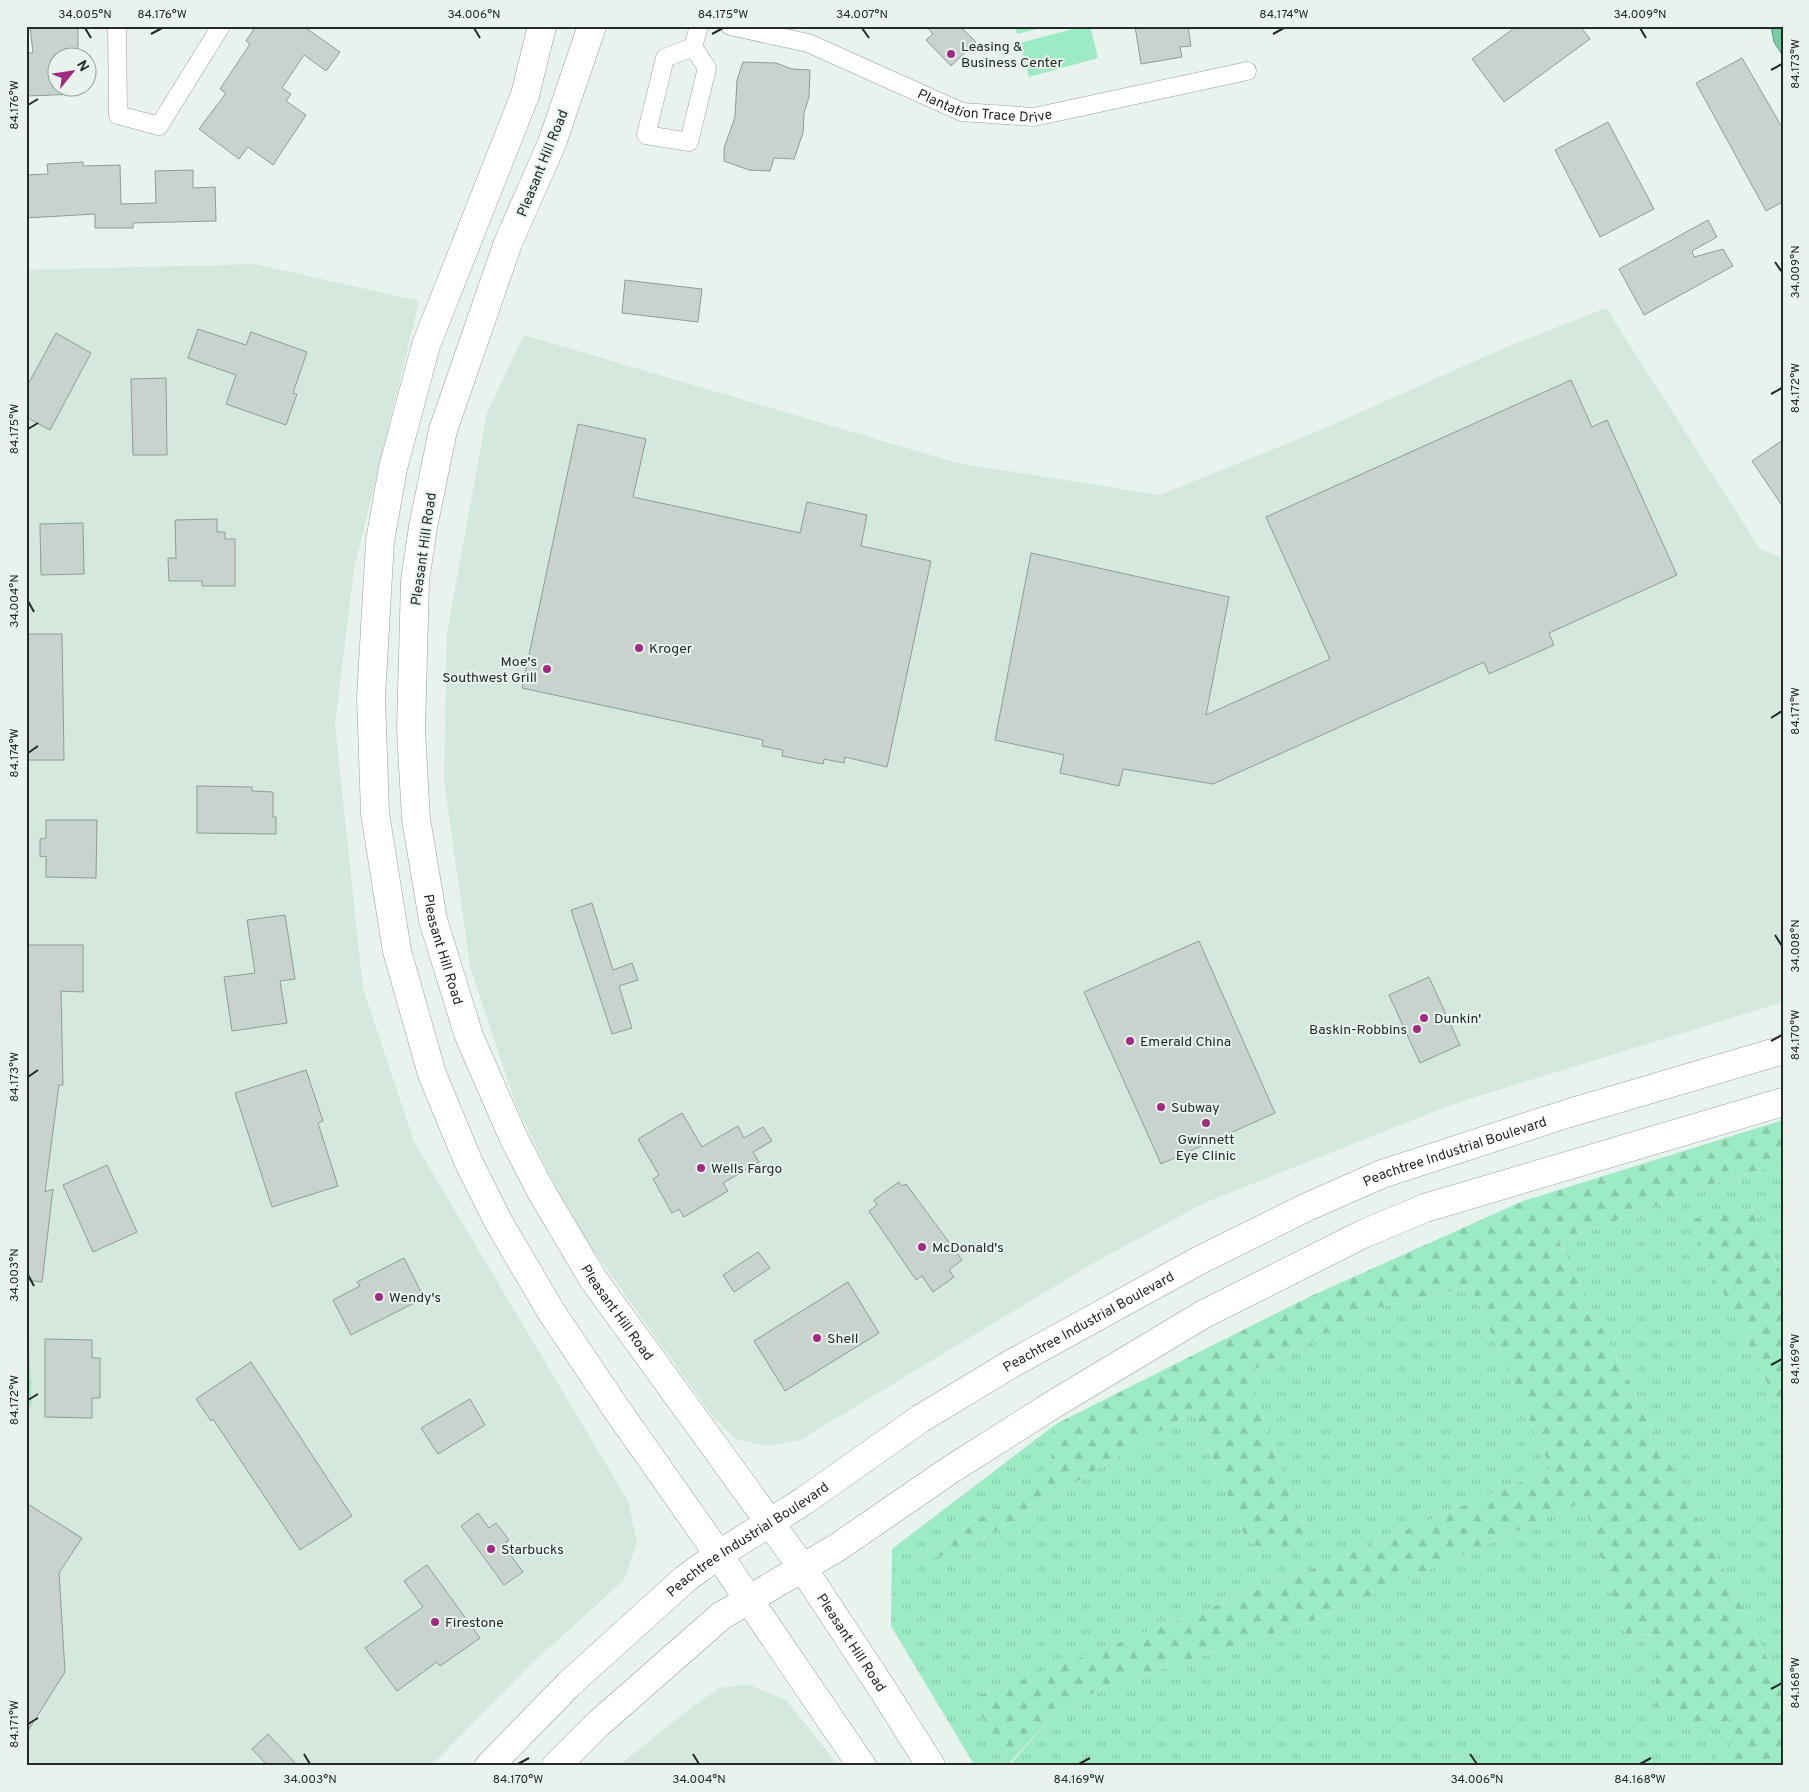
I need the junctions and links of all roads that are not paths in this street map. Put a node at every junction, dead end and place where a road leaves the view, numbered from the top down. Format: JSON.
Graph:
{"nodes":[{"id":1,"x":118,"y":26,"type":"edge"},
{"id":2,"x":222,"y":26,"type":"edge"},
{"id":3,"x":542,"y":26,"type":"edge"},
{"id":4,"x":592,"y":26,"type":"edge"},
{"id":5,"x":699,"y":26,"type":"edge"},
{"id":6,"x":731,"y":26,"type":"edge"},
{"id":7,"x":693,"y":47,"type":"junction"},
{"id":8,"x":1248,"y":71,"type":"dead end"},
{"id":9,"x":1783,"y":1050,"type":"edge"},
{"id":10,"x":1783,"y":1102,"type":"edge"},
{"id":11,"x":770,"y":1522,"type":"junction"},
{"id":12,"x":718,"y":1555,"type":"junction"},
{"id":13,"x":802,"y":1567,"type":"junction"},
{"id":14,"x":749,"y":1599,"type":"junction"},
{"id":15,"x":489,"y":1766,"type":"edge"},
{"id":16,"x":556,"y":1766,"type":"edge"},
{"id":17,"x":862,"y":1766,"type":"edge"},
{"id":18,"x":930,"y":1766,"type":"edge"}],
"edges":[{"from":1,"to":2,"type":"street"},
{"from":3,"to":12,"type":"highway"},
{"from":4,"to":11,"type":"highway","name":"Pleasant Hill Road"},
{"from":5,"to":7,"type":"street"},
{"from":6,"to":8,"type":"street","name":"Plantation Trace Drive"},
{"from":7,"to":7,"type":"street"},
{"from":9,"to":11,"type":"highway","name":"Peachtree Industrial Boulevard"},
{"from":10,"to":13,"type":"highway"},
{"from":11,"to":12,"type":"highway","name":"Peachtree Industrial Boulevard"},
{"from":11,"to":13,"type":"highway","name":"Pleasant Hill Road"},
{"from":12,"to":14,"type":"highway"},
{"from":12,"to":15,"type":"highway","name":"Peachtree Industrial Boulevard"},
{"from":13,"to":14,"type":"highway"},
{"from":13,"to":18,"type":"highway","name":"Pleasant Hill Road"},
{"from":14,"to":16,"type":"highway"},
{"from":14,"to":17,"type":"highway"}]}
